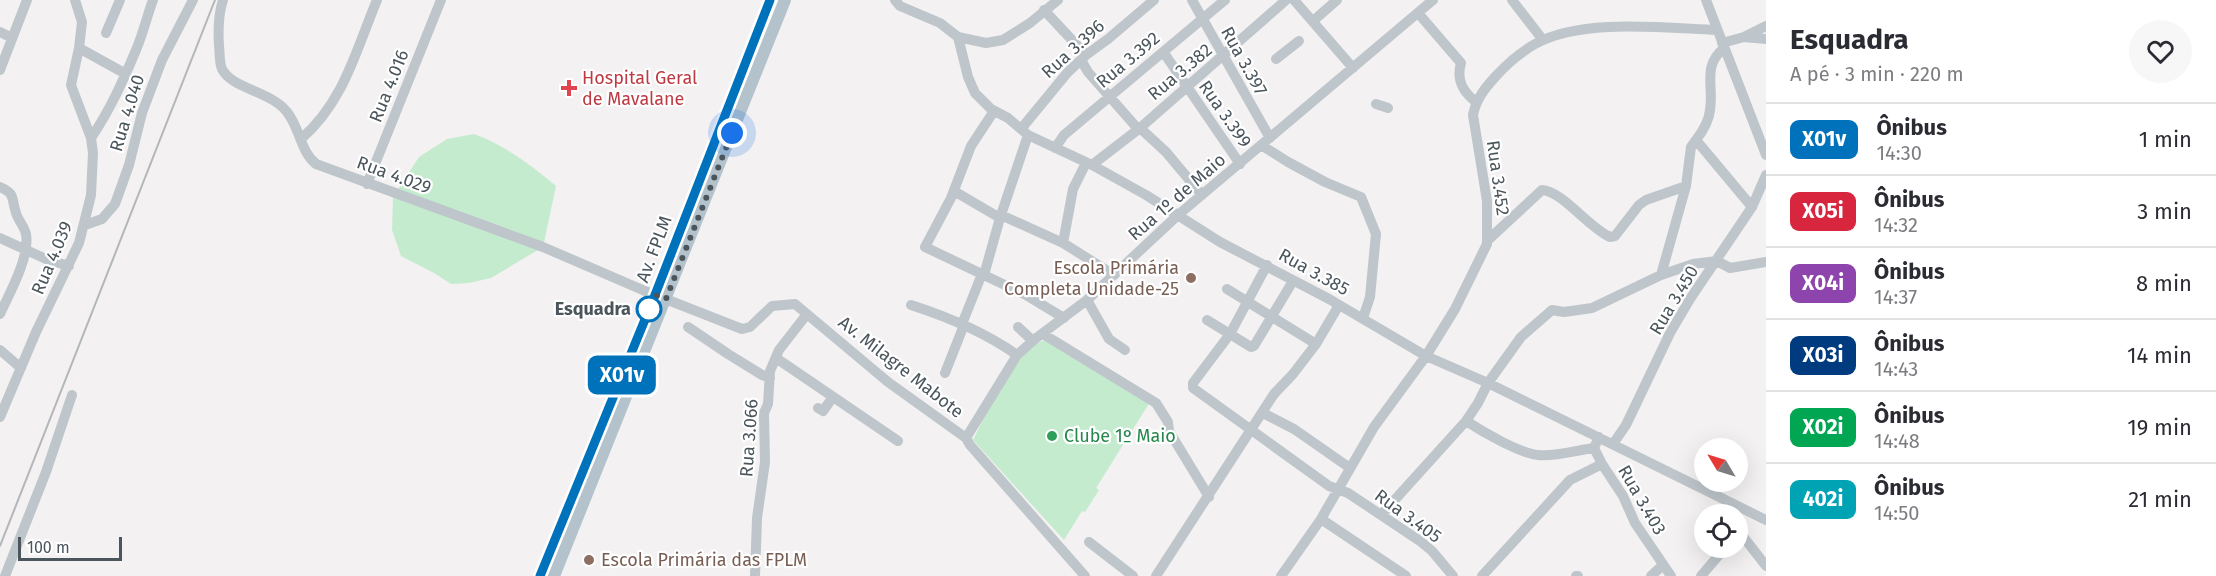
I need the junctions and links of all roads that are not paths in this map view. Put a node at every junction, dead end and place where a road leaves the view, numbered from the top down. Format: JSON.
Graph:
{"nodes":[{"id":1,"x":27,"y":0,"type":"edge"},
{"id":2,"x":75,"y":0,"type":"edge"},
{"id":3,"x":120,"y":0,"type":"edge"},
{"id":4,"x":153,"y":0,"type":"edge"},
{"id":5,"x":193,"y":0,"type":"edge"},
{"id":6,"x":223,"y":0,"type":"edge"},
{"id":7,"x":376,"y":0,"type":"edge"},
{"id":8,"x":441,"y":0,"type":"edge"},
{"id":9,"x":770,"y":0,"type":"edge"},
{"id":10,"x":785,"y":0,"type":"edge"},
{"id":11,"x":895,"y":0,"type":"edge"},
{"id":12,"x":1154,"y":0,"type":"edge"},
{"id":13,"x":1191,"y":0,"type":"edge"},
{"id":14,"x":1225,"y":0,"type":"edge"},
{"id":15,"x":1286,"y":0,"type":"edge"},
{"id":16,"x":1294,"y":0,"type":"edge"},
{"id":17,"x":1337,"y":0,"type":"edge"},
{"id":18,"x":1433,"y":0,"type":"edge"},
{"id":19,"x":1512,"y":0,"type":"edge"},
{"id":20,"x":1706,"y":0,"type":"edge"},
{"id":21,"x":1052,"y":3,"type":"edge"},
{"id":22,"x":1418,"y":13,"type":"junction"},
{"id":23,"x":1202,"y":19,"type":"junction"},
{"id":24,"x":1313,"y":21,"type":"junction"},
{"id":25,"x":1766,"y":26,"type":"edge"},
{"id":26,"x":1717,"y":30,"type":"junction"},
{"id":27,"x":0,"y":32,"type":"edge"},
{"id":28,"x":106,"y":33,"type":"dead end"},
{"id":29,"x":1744,"y":37,"type":"junction"},
{"id":30,"x":12,"y":38,"type":"junction"},
{"id":31,"x":958,"y":38,"type":"junction"},
{"id":32,"x":1766,"y":39,"type":"edge"},
{"id":33,"x":1543,"y":40,"type":"junction"},
{"id":34,"x":1299,"y":41,"type":"dead end"},
{"id":35,"x":1723,"y":45,"type":"junction"},
{"id":36,"x":79,"y":48,"type":"junction"},
{"id":37,"x":1164,"y":53,"type":"junction"},
{"id":38,"x":1223,"y":57,"type":"junction"},
{"id":39,"x":1083,"y":58,"type":"junction"},
{"id":40,"x":1276,"y":59,"type":"dead end"},
{"id":41,"x":1353,"y":68,"type":"junction"},
{"id":42,"x":0,"y":70,"type":"edge"},
{"id":43,"x":126,"y":74,"type":"junction"},
{"id":44,"x":1186,"y":87,"type":"junction"},
{"id":45,"x":1110,"y":98,"type":"junction"},
{"id":46,"x":1476,"y":102,"type":"junction"},
{"id":47,"x":1376,"y":104,"type":"dead end"},
{"id":48,"x":1388,"y":108,"type":"dead end"},
{"id":49,"x":994,"y":111,"type":"junction"},
{"id":50,"x":1761,"y":127,"type":"edge"},
{"id":51,"x":1139,"y":129,"type":"junction"},
{"id":52,"x":1025,"y":132,"type":"junction"},
{"id":53,"x":91,"y":138,"type":"junction"},
{"id":54,"x":301,"y":139,"type":"junction"},
{"id":55,"x":1696,"y":140,"type":"junction"},
{"id":56,"x":1265,"y":142,"type":"junction"},
{"id":57,"x":1055,"y":147,"type":"junction"},
{"id":58,"x":1766,"y":155,"type":"edge"},
{"id":59,"x":1089,"y":164,"type":"junction"},
{"id":60,"x":1240,"y":164,"type":"junction"},
{"id":61,"x":1766,"y":175,"type":"edge"},
{"id":62,"x":367,"y":184,"type":"junction"},
{"id":63,"x":1686,"y":186,"type":"junction"},
{"id":64,"x":0,"y":187,"type":"edge"},
{"id":65,"x":954,"y":191,"type":"junction"},
{"id":66,"x":1202,"y":195,"type":"junction"},
{"id":67,"x":1752,"y":207,"type":"junction"},
{"id":68,"x":1178,"y":215,"type":"junction"},
{"id":69,"x":1000,"y":216,"type":"junction"},
{"id":70,"x":85,"y":225,"type":"junction"},
{"id":71,"x":0,"y":238,"type":"edge"},
{"id":72,"x":1488,"y":240,"type":"junction"},
{"id":73,"x":1063,"y":243,"type":"junction"},
{"id":74,"x":24,"y":250,"type":"junction"},
{"id":75,"x":1717,"y":261,"type":"junction"},
{"id":76,"x":1766,"y":262,"type":"edge"},
{"id":77,"x":1267,"y":265,"type":"junction"},
{"id":78,"x":69,"y":266,"type":"junction"},
{"id":79,"x":983,"y":275,"type":"junction"},
{"id":80,"x":1114,"y":275,"type":"junction"},
{"id":81,"x":1661,"y":275,"type":"junction"},
{"id":82,"x":1293,"y":281,"type":"junction"},
{"id":83,"x":1227,"y":289,"type":"dead end"},
{"id":84,"x":1087,"y":300,"type":"junction"},
{"id":85,"x":661,"y":301,"type":"junction"},
{"id":86,"x":1247,"y":301,"type":"junction"},
{"id":87,"x":911,"y":305,"type":"dead end"},
{"id":88,"x":1339,"y":305,"type":"junction"},
{"id":89,"x":0,"y":314,"type":"edge"},
{"id":90,"x":807,"y":314,"type":"junction"},
{"id":91,"x":1272,"y":317,"type":"junction"},
{"id":92,"x":1064,"y":318,"type":"junction"},
{"id":93,"x":1363,"y":318,"type":"junction"},
{"id":94,"x":1207,"y":320,"type":"dead end"},
{"id":95,"x":963,"y":324,"type":"junction"},
{"id":96,"x":688,"y":327,"type":"dead end"},
{"id":97,"x":1018,"y":327,"type":"dead end"},
{"id":98,"x":1230,"y":333,"type":"junction"},
{"id":99,"x":1043,"y":334,"type":"junction"},
{"id":100,"x":1033,"y":341,"type":"junction"},
{"id":101,"x":1316,"y":344,"type":"junction"},
{"id":102,"x":0,"y":350,"type":"edge"},
{"id":103,"x":1125,"y":350,"type":"dead end"},
{"id":104,"x":1017,"y":355,"type":"junction"},
{"id":105,"x":1426,"y":356,"type":"junction"},
{"id":106,"x":776,"y":358,"type":"junction"},
{"id":107,"x":21,"y":368,"type":"junction"},
{"id":108,"x":945,"y":373,"type":"dead end"},
{"id":109,"x":770,"y":378,"type":"junction"},
{"id":110,"x":1488,"y":383,"type":"junction"},
{"id":111,"x":72,"y":395,"type":"dead end"},
{"id":112,"x":833,"y":397,"type":"junction"},
{"id":113,"x":818,"y":408,"type":"dead end"},
{"id":114,"x":1263,"y":413,"type":"junction"},
{"id":115,"x":0,"y":417,"type":"edge"},
{"id":116,"x":1466,"y":421,"type":"junction"},
{"id":117,"x":1251,"y":431,"type":"junction"},
{"id":118,"x":1599,"y":437,"type":"junction"},
{"id":119,"x":966,"y":438,"type":"junction"},
{"id":120,"x":898,"y":441,"type":"dead end"},
{"id":121,"x":1613,"y":444,"type":"junction"},
{"id":122,"x":1594,"y":448,"type":"junction"},
{"id":123,"x":1602,"y":464,"type":"junction"},
{"id":124,"x":1350,"y":468,"type":"junction"},
{"id":125,"x":1338,"y":490,"type":"junction"},
{"id":126,"x":1209,"y":497,"type":"junction"},
{"id":127,"x":1735,"y":504,"type":"edge"},
{"id":128,"x":1748,"y":511,"type":"edge"},
{"id":129,"x":1381,"y":515,"type":"junction"},
{"id":130,"x":1321,"y":519,"type":"junction"},
{"id":131,"x":1766,"y":520,"type":"edge"},
{"id":132,"x":1089,"y":542,"type":"dead end"},
{"id":133,"x":1748,"y":544,"type":"edge"},
{"id":134,"x":1716,"y":558,"type":"edge"},
{"id":135,"x":1663,"y":565,"type":"junction"},
{"id":136,"x":1766,"y":566,"type":"edge"},
{"id":137,"x":5,"y":576,"type":"edge"},
{"id":138,"x":540,"y":576,"type":"edge"},
{"id":139,"x":554,"y":576,"type":"edge"},
{"id":140,"x":755,"y":576,"type":"edge"},
{"id":141,"x":1085,"y":576,"type":"edge"},
{"id":142,"x":1133,"y":576,"type":"edge"},
{"id":143,"x":1156,"y":576,"type":"edge"},
{"id":144,"x":1281,"y":576,"type":"edge"},
{"id":145,"x":1406,"y":576,"type":"edge"},
{"id":146,"x":1452,"y":576,"type":"edge"},
{"id":147,"x":1482,"y":576,"type":"edge"},
{"id":148,"x":1651,"y":576,"type":"edge"},
{"id":149,"x":1671,"y":576,"type":"edge"},
{"id":150,"x":1701,"y":576,"type":"edge"}],
"edges":[{"from":1,"to":30,"type":"street"},
{"from":2,"to":36,"type":"street","name":"Rua 4.039"},
{"from":3,"to":28,"type":"street"},
{"from":4,"to":43,"type":"street"},
{"from":5,"to":70,"type":"street","name":"Rua 4.040"},
{"from":6,"to":54,"type":"street","name":"Rua 4.029"},
{"from":7,"to":54,"type":"street"},
{"from":8,"to":62,"type":"street","name":"Rua 4.016"},
{"from":9,"to":85,"type":"main road","name":"Av. FPLM"},
{"from":10,"to":85,"type":"main road","name":"Av. FPLM"},
{"from":11,"to":31,"type":"street"},
{"from":12,"to":39,"type":"street","name":"Rua 3.396"},
{"from":13,"to":23,"type":"street","name":"Rua 3.397"},
{"from":14,"to":23,"type":"street","name":"Rua 3.392"},
{"from":15,"to":38,"type":"street","name":"Rua 3.382"},
{"from":16,"to":24,"type":"street"},
{"from":17,"to":24,"type":"street"},
{"from":18,"to":22,"type":"street","name":"Rua 1º de Maio"},
{"from":19,"to":33,"type":"street"},
{"from":20,"to":26,"type":"street"},
{"from":21,"to":31,"type":"street"},
{"from":21,"to":39,"type":"street"},
{"from":22,"to":41,"type":"street","name":"Rua 1º de Maio"},
{"from":22,"to":46,"type":"street"},
{"from":23,"to":37,"type":"street","name":"Rua 3.392"},
{"from":23,"to":38,"type":"street","name":"Rua 3.397"},
{"from":24,"to":41,"type":"street"},
{"from":25,"to":29,"type":"street"},
{"from":26,"to":33,"type":"street"},
{"from":26,"to":35,"type":"street"},
{"from":27,"to":30,"type":"street"},
{"from":29,"to":32,"type":"street"},
{"from":29,"to":35,"type":"street"},
{"from":30,"to":42,"type":"street"},
{"from":31,"to":49,"type":"street","name":"Rua 3.385"},
{"from":33,"to":46,"type":"street"},
{"from":34,"to":40,"type":"street"},
{"from":35,"to":50,"type":"street"},
{"from":35,"to":55,"type":"street"},
{"from":36,"to":43,"type":"street"},
{"from":36,"to":53,"type":"street","name":"Rua 4.039"},
{"from":37,"to":44,"type":"street","name":"Rua 3.399"},
{"from":37,"to":45,"type":"street","name":"Rua 3.392"},
{"from":38,"to":44,"type":"street","name":"Rua 3.382"},
{"from":38,"to":56,"type":"street","name":"Rua 3.397"},
{"from":39,"to":45,"type":"street"},
{"from":39,"to":52,"type":"street","name":"Rua 3.396"},
{"from":41,"to":56,"type":"street","name":"Rua 1º de Maio"},
{"from":43,"to":53,"type":"street"},
{"from":44,"to":51,"type":"street","name":"Rua 3.382"},
{"from":44,"to":60,"type":"street","name":"Rua 3.399"},
{"from":45,"to":51,"type":"street"},
{"from":45,"to":57,"type":"street","name":"Rua 3.392"},
{"from":46,"to":72,"type":"street","name":"Rua 3.452"},
{"from":47,"to":48,"type":"street"},
{"from":49,"to":52,"type":"street","name":"Rua 3.385"},
{"from":49,"to":65,"type":"street"},
{"from":50,"to":58,"type":"street"},
{"from":51,"to":59,"type":"street","name":"Rua 3.382"},
{"from":51,"to":66,"type":"street"},
{"from":52,"to":57,"type":"street","name":"Rua 3.385"},
{"from":52,"to":69,"type":"street","name":"Rua 3.396"},
{"from":53,"to":70,"type":"street","name":"Rua 4.039"},
{"from":54,"to":62,"type":"street","name":"Rua 4.029"},
{"from":55,"to":63,"type":"street"},
{"from":55,"to":67,"type":"street"},
{"from":56,"to":60,"type":"street","name":"Rua 1º de Maio"},
{"from":56,"to":93,"type":"street"},
{"from":57,"to":59,"type":"street","name":"Rua 3.385"},
{"from":59,"to":68,"type":"street","name":"Rua 3.385"},
{"from":59,"to":73,"type":"street"},
{"from":60,"to":66,"type":"street","name":"Rua 1º de Maio"},
{"from":61,"to":67,"type":"street","name":"Rua 3.450"},
{"from":62,"to":85,"type":"street","name":"Rua 4.029"},
{"from":63,"to":72,"type":"street"},
{"from":63,"to":81,"type":"street"},
{"from":64,"to":74,"type":"street"},
{"from":65,"to":69,"type":"street"},
{"from":65,"to":79,"type":"street"},
{"from":66,"to":68,"type":"street","name":"Rua 1º de Maio"},
{"from":67,"to":75,"type":"street","name":"Rua 3.450"},
{"from":68,"to":77,"type":"street","name":"Rua 3.385"},
{"from":68,"to":80,"type":"street","name":"Rua 1º de Maio"},
{"from":69,"to":73,"type":"street"},
{"from":69,"to":79,"type":"street","name":"Rua 3.396"},
{"from":70,"to":78,"type":"street","name":"Rua 4.039"},
{"from":71,"to":74,"type":"street"},
{"from":72,"to":105,"type":"street","name":"Rua 3.452"},
{"from":73,"to":80,"type":"street"},
{"from":74,"to":78,"type":"street"},
{"from":74,"to":89,"type":"street"},
{"from":75,"to":76,"type":"street"},
{"from":75,"to":81,"type":"street"},
{"from":75,"to":121,"type":"street","name":"Rua 3.450"},
{"from":77,"to":82,"type":"street","name":"Rua 3.385"},
{"from":77,"to":86,"type":"street"},
{"from":78,"to":107,"type":"street","name":"Rua 4.039"},
{"from":79,"to":92,"type":"street"},
{"from":79,"to":95,"type":"street","name":"Rua 3.396"},
{"from":80,"to":84,"type":"street","name":"Rua 1º de Maio"},
{"from":81,"to":110,"type":"street"},
{"from":82,"to":88,"type":"street","name":"Rua 3.385"},
{"from":82,"to":91,"type":"street"},
{"from":83,"to":86,"type":"street"},
{"from":84,"to":92,"type":"street","name":"Rua 1º de Maio"},
{"from":84,"to":103,"type":"street"},
{"from":85,"to":90,"type":"street","name":"Av. Milagre Mabote"},
{"from":85,"to":138,"type":"main road","name":"Av. FPLM"},
{"from":85,"to":139,"type":"main road"},
{"from":86,"to":91,"type":"street"},
{"from":86,"to":98,"type":"street"},
{"from":87,"to":95,"type":"street"},
{"from":88,"to":93,"type":"street","name":"Rua 3.385"},
{"from":88,"to":101,"type":"street"},
{"from":90,"to":106,"type":"street","name":"Rua 3.066"},
{"from":90,"to":119,"type":"street","name":"Av. Milagre Mabote"},
{"from":91,"to":98,"type":"street"},
{"from":91,"to":101,"type":"street"},
{"from":92,"to":99,"type":"street","name":"Rua 1º de Maio"},
{"from":93,"to":105,"type":"street","name":"Rua 3.385"},
{"from":94,"to":98,"type":"street"},
{"from":95,"to":104,"type":"street"},
{"from":95,"to":108,"type":"street","name":"Rua 3.396"},
{"from":96,"to":109,"type":"street"},
{"from":97,"to":100,"type":"street"},
{"from":98,"to":117,"type":"street","name":"Rua 3.405"},
{"from":99,"to":100,"type":"street","name":"Rua 1º de Maio"},
{"from":99,"to":126,"type":"street"},
{"from":100,"to":104,"type":"street","name":"Rua 1º de Maio"},
{"from":101,"to":114,"type":"street"},
{"from":102,"to":107,"type":"street"},
{"from":104,"to":119,"type":"street","name":"Rua 1º de Maio"},
{"from":105,"to":110,"type":"street","name":"Rua 3.385"},
{"from":105,"to":124,"type":"street","name":"Rua 3.452"},
{"from":106,"to":109,"type":"street","name":"Rua 3.066"},
{"from":106,"to":112,"type":"street"},
{"from":107,"to":115,"type":"street","name":"Rua 4.039"},
{"from":109,"to":140,"type":"street","name":"Rua 3.066"},
{"from":110,"to":116,"type":"street"},
{"from":110,"to":118,"type":"street","name":"Rua 3.385"},
{"from":111,"to":137,"type":"street"},
{"from":112,"to":113,"type":"street"},
{"from":112,"to":120,"type":"street"},
{"from":114,"to":117,"type":"street"},
{"from":114,"to":124,"type":"street"},
{"from":116,"to":122,"type":"street"},
{"from":116,"to":129,"type":"street"},
{"from":117,"to":125,"type":"street","name":"Rua 3.405"},
{"from":117,"to":126,"type":"street"},
{"from":118,"to":121,"type":"street","name":"Rua 3.385"},
{"from":118,"to":122,"type":"street"},
{"from":119,"to":141,"type":"street","name":"Av. Milagre Mabote"},
{"from":121,"to":127,"type":"street","name":"Rua 3.385"},
{"from":122,"to":123,"type":"street","name":"Rua 3.403"},
{"from":123,"to":135,"type":"street","name":"Rua 3.403"},
{"from":123,"to":147,"type":"street"},
{"from":124,"to":125,"type":"street","name":"Rua 3.452"},
{"from":125,"to":129,"type":"street","name":"Rua 3.405"},
{"from":125,"to":130,"type":"street","name":"Rua 3.452"},
{"from":126,"to":143,"type":"street"},
{"from":128,"to":131,"type":"street","name":"Rua 3.385"},
{"from":129,"to":146,"type":"street","name":"Rua 3.405"},
{"from":130,"to":144,"type":"street","name":"Rua 3.452"},
{"from":130,"to":145,"type":"street"},
{"from":132,"to":142,"type":"street"},
{"from":133,"to":136,"type":"street"},
{"from":134,"to":150,"type":"street"},
{"from":135,"to":148,"type":"street"},
{"from":135,"to":149,"type":"street","name":"Rua 3.403"}]}
